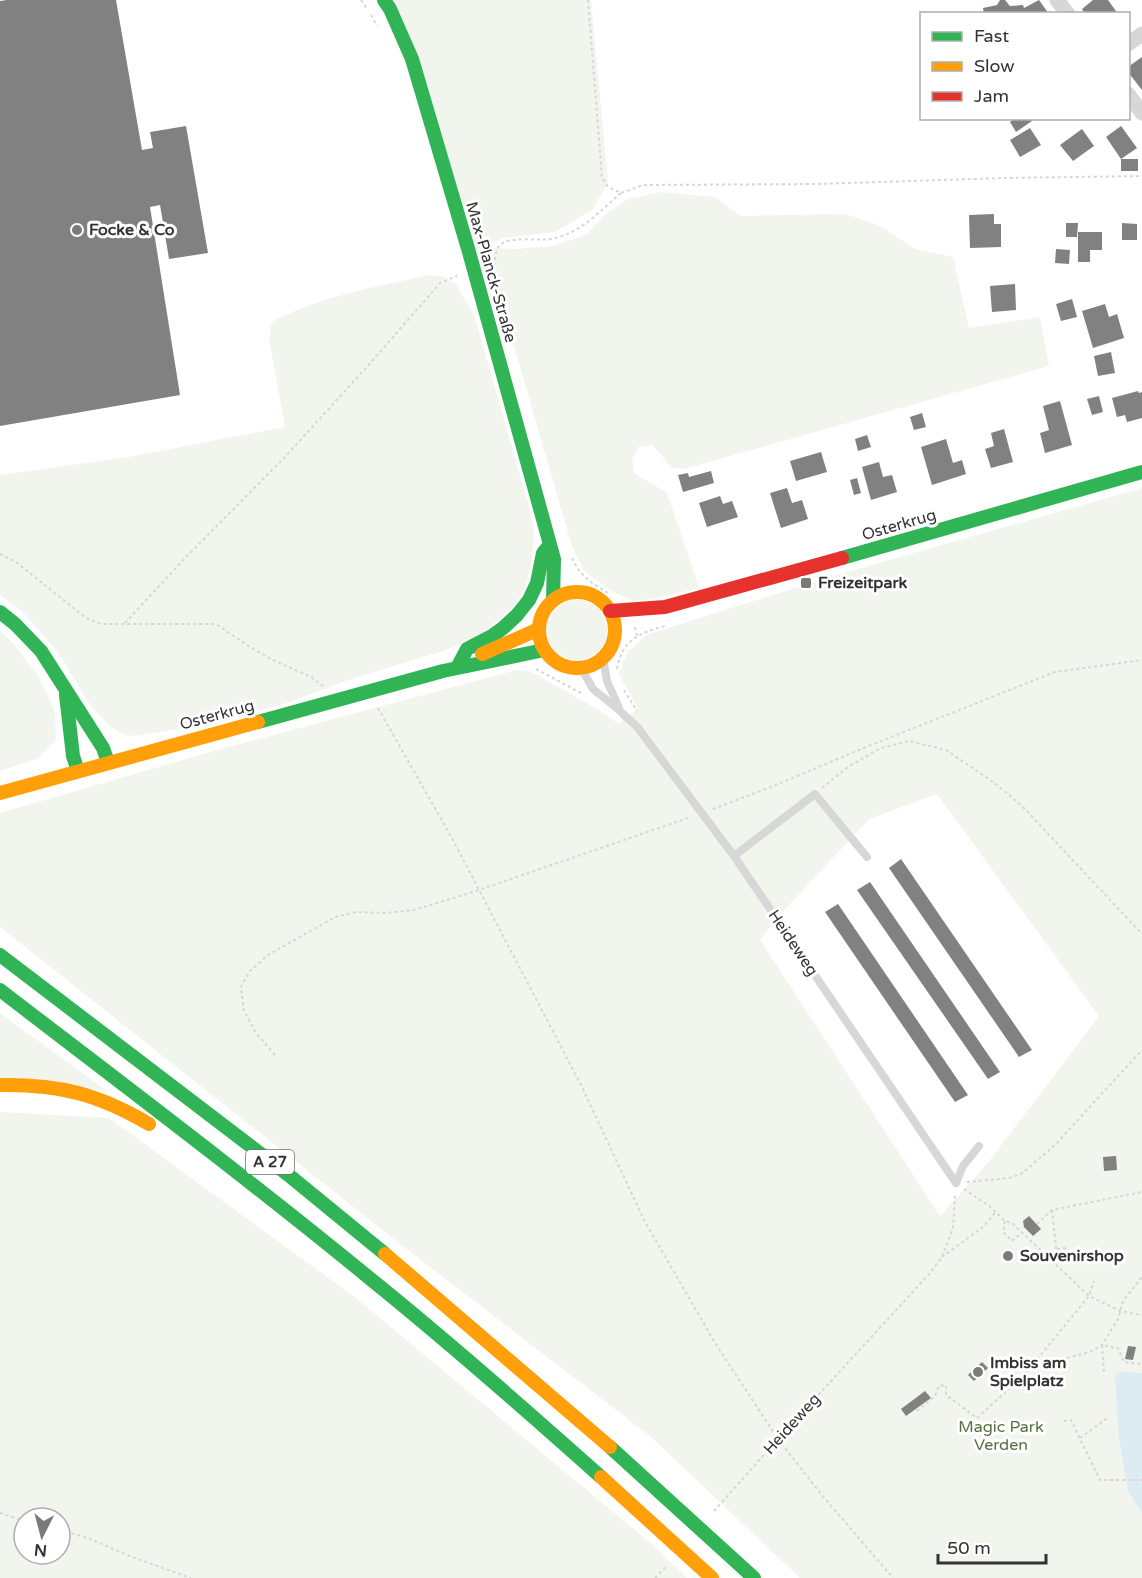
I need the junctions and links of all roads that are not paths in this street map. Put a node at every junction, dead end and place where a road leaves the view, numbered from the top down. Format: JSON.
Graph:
{"nodes":[{"id":1,"x":384,"y":0,"type":"edge"},
{"id":2,"x":1057,"y":0,"type":"edge"},
{"id":3,"x":1066,"y":12,"type":"edge"},
{"id":4,"x":1130,"y":97,"type":"edge"},
{"id":5,"x":1142,"y":113,"type":"edge"},
{"id":6,"x":1142,"y":472,"type":"edge"},
{"id":7,"x":549,"y":544,"type":"junction"},
{"id":8,"x":554,"y":559,"type":"junction"},
{"id":9,"x":575,"y":592,"type":"junction"},
{"id":10,"x":553,"y":600,"type":"junction"},
{"id":11,"x":666,"y":607,"type":"junction"},
{"id":12,"x":610,"y":611,"type":"junction"},
{"id":13,"x":0,"y":612,"type":"edge"},
{"id":14,"x":624,"y":628,"type":"junction"},
{"id":15,"x":539,"y":629,"type":"junction"},
{"id":16,"x":544,"y":650,"type":"junction"},
{"id":17,"x":603,"y":658,"type":"junction"},
{"id":18,"x":459,"y":664,"type":"junction"},
{"id":19,"x":581,"y":668,"type":"junction"},
{"id":20,"x":443,"y":671,"type":"junction"},
{"id":21,"x":66,"y":690,"type":"junction"},
{"id":22,"x":619,"y":710,"type":"junction"},
{"id":23,"x":108,"y":762,"type":"junction"},
{"id":24,"x":78,"y":771,"type":"junction"},
{"id":25,"x":0,"y":793,"type":"edge"},
{"id":26,"x":734,"y":856,"type":"junction"},
{"id":27,"x":867,"y":857,"type":"dead end"},
{"id":28,"x":0,"y":955,"type":"edge"},
{"id":29,"x":0,"y":990,"type":"edge"},
{"id":30,"x":0,"y":1085,"type":"edge"},
{"id":31,"x":157,"y":1129,"type":"dead end"},
{"id":32,"x":980,"y":1146,"type":"dead end"},
{"id":33,"x":199,"y":1160,"type":"dead end"},
{"id":34,"x":250,"y":1183,"type":"junction"},
{"id":35,"x":711,"y":1578,"type":"edge"},
{"id":36,"x":754,"y":1578,"type":"edge"}],
"edges":[{"from":1,"to":7,"type":"main road","name":"Max-Planck-Straße"},
{"from":2,"to":3,"type":"street"},
{"from":4,"to":5,"type":"street"},
{"from":6,"to":11,"type":"main road","name":"Osterkrug"},
{"from":7,"to":8,"type":"main road","name":"Max-Planck-Straße"},
{"from":7,"to":18,"type":"main road"},
{"from":8,"to":9,"type":"main road","name":"Max-Planck-Straße"},
{"from":8,"to":10,"type":"main road","name":"Max-Planck-Straße"},
{"from":9,"to":10,"type":"main road"},
{"from":9,"to":12,"type":"main road"},
{"from":10,"to":15,"type":"main road"},
{"from":11,"to":12,"type":"main road","name":"Osterkrug"},
{"from":11,"to":14,"type":"main road","name":"Osterkrug"},
{"from":12,"to":14,"type":"main road"},
{"from":13,"to":21,"type":"main road"},
{"from":14,"to":17,"type":"main road"},
{"from":15,"to":16,"type":"main road"},
{"from":15,"to":18,"type":"main road","name":"Osterkrug"},
{"from":16,"to":19,"type":"main road"},
{"from":16,"to":20,"type":"main road","name":"Osterkrug"},
{"from":17,"to":19,"type":"main road"},
{"from":17,"to":22,"type":"lane","name":"Heideweg"},
{"from":18,"to":20,"type":"main road","name":"Osterkrug"},
{"from":19,"to":22,"type":"lane","name":"Heideweg"},
{"from":20,"to":23,"type":"main road","name":"Osterkrug"},
{"from":21,"to":23,"type":"main road"},
{"from":21,"to":24,"type":"main road"},
{"from":22,"to":26,"type":"lane","name":"Heideweg"},
{"from":23,"to":24,"type":"main road","name":"Osterkrug"},
{"from":24,"to":25,"type":"main road","name":"Osterkrug"},
{"from":26,"to":27,"type":"lane"},
{"from":26,"to":32,"type":"lane","name":"Heideweg"},
{"from":28,"to":36,"type":"main road","number":"A 27"},
{"from":29,"to":34,"type":"main road","number":"A 27"},
{"from":30,"to":31,"type":"main road"},
{"from":33,"to":34,"type":"main road"},
{"from":34,"to":35,"type":"main road","number":"A 27"}]}
